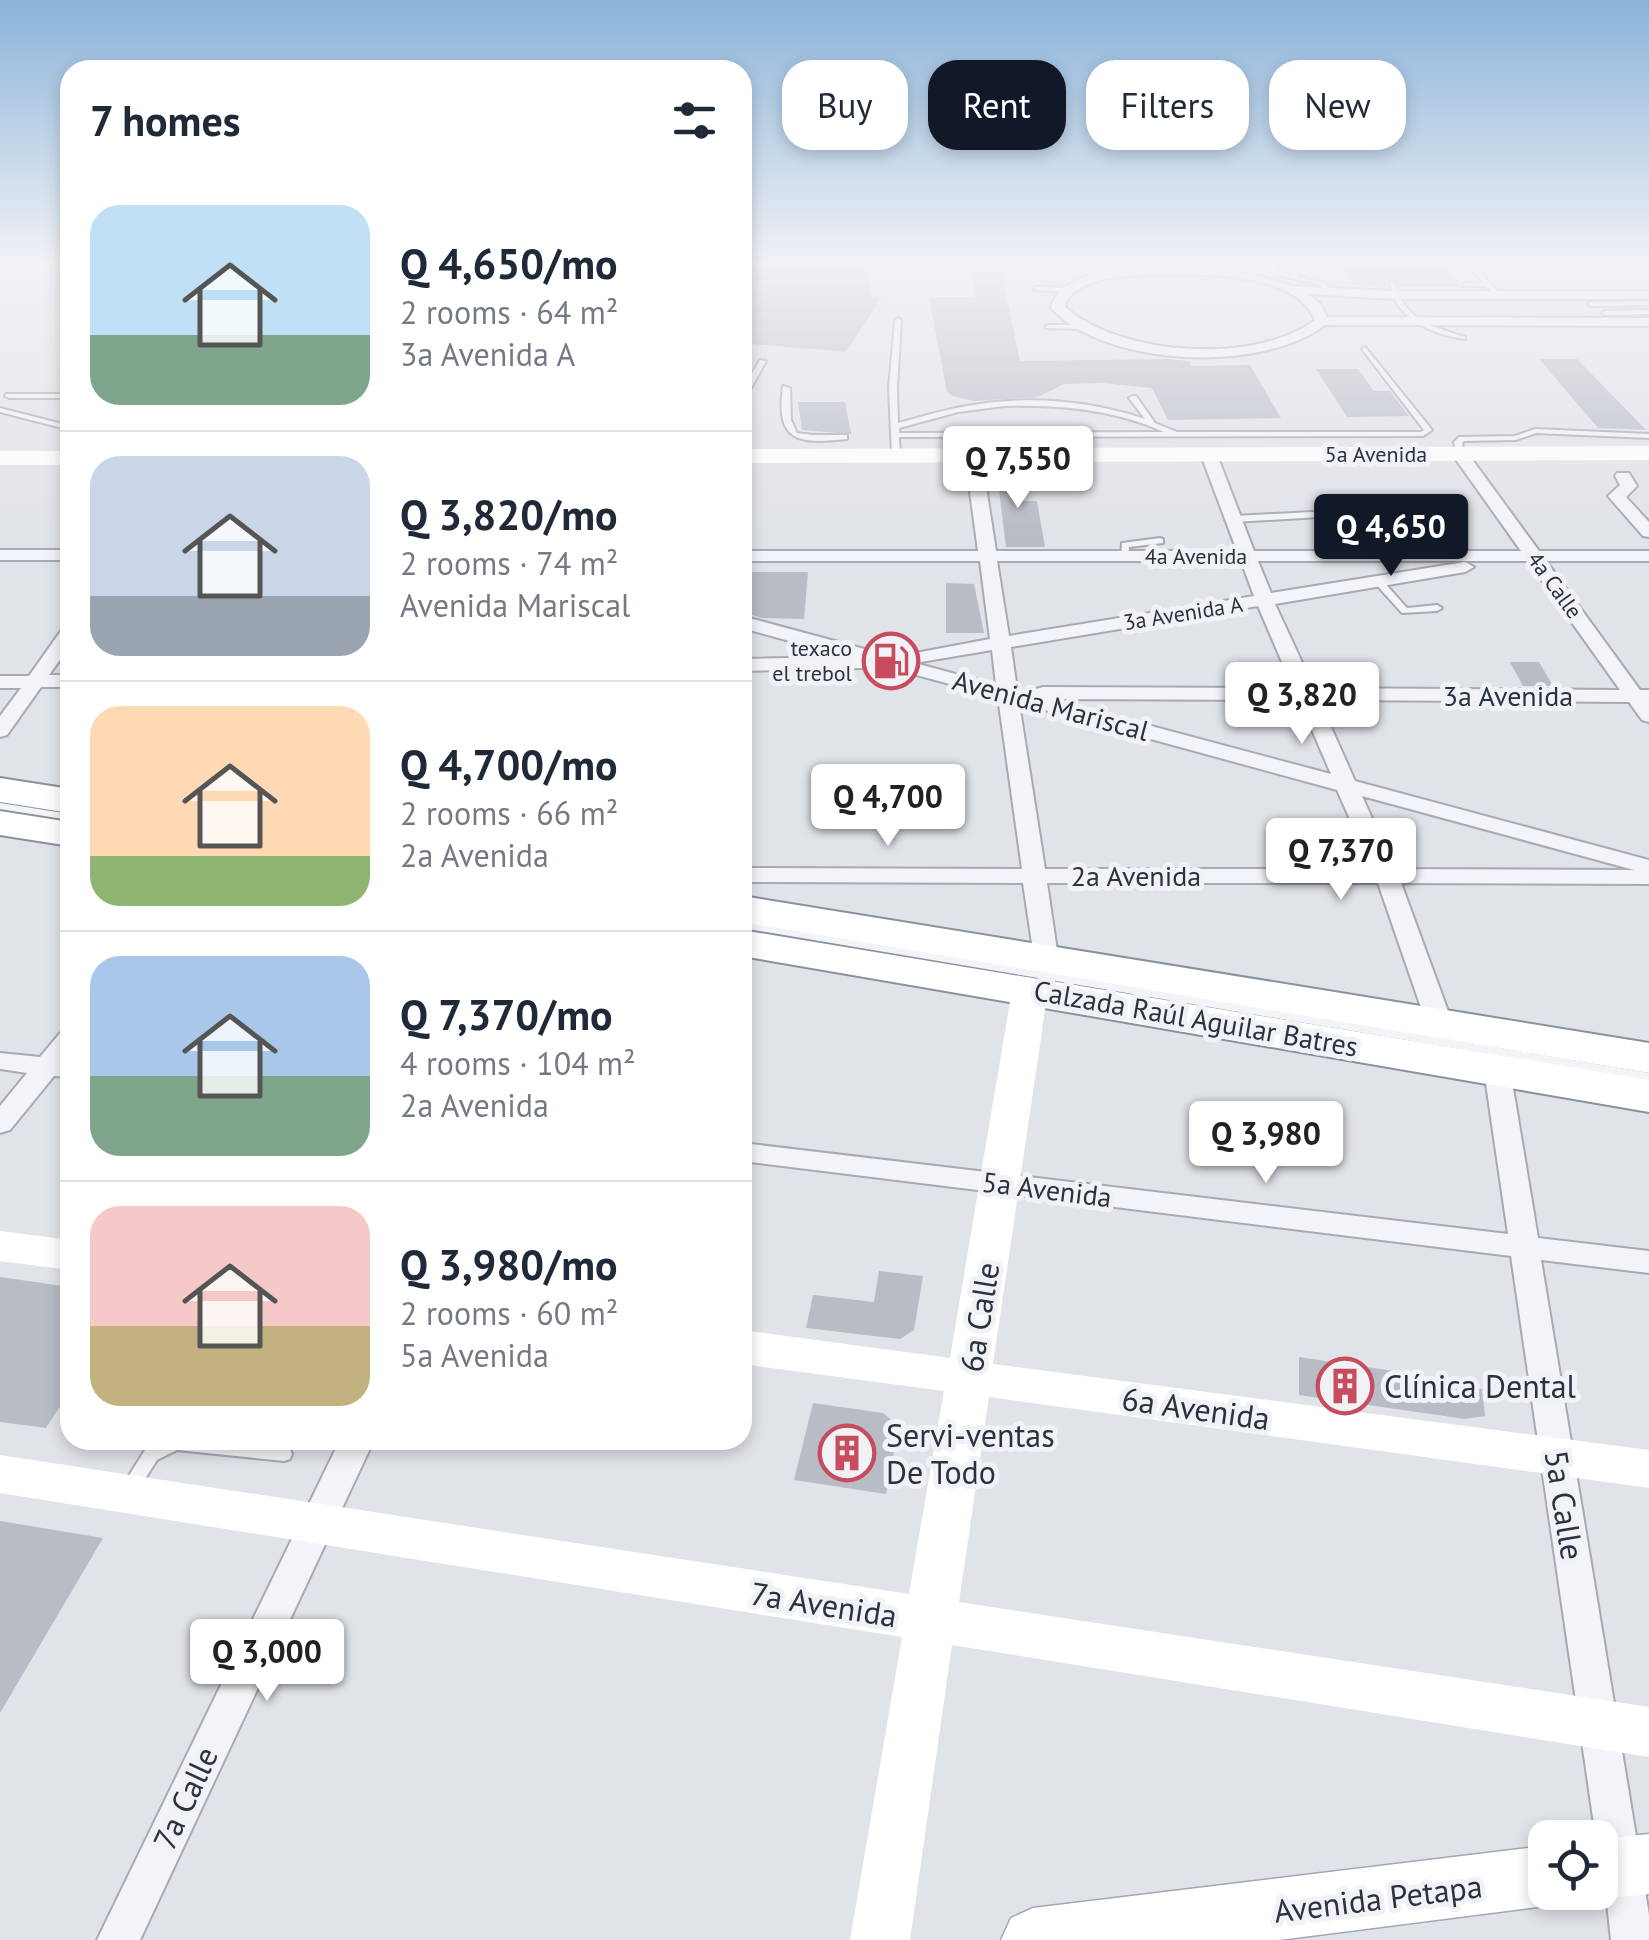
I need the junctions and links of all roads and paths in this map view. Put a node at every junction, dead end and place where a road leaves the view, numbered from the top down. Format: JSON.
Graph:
{"nodes":[{"id":1,"x":895,"y":355,"type":"edge"},
{"id":2,"x":1368,"y":355,"type":"edge"},
{"id":3,"x":762,"y":361,"type":"dead end"},
{"id":4,"x":752,"y":379,"type":"edge"},
{"id":5,"x":786,"y":388,"type":"dead end"},
{"id":6,"x":60,"y":395,"type":"edge"},
{"id":7,"x":1133,"y":398,"type":"dead end"},
{"id":8,"x":0,"y":407,"type":"edge"},
{"id":9,"x":1152,"y":424,"type":"junction"},
{"id":10,"x":60,"y":425,"type":"edge"},
{"id":11,"x":1179,"y":436,"type":"junction"},
{"id":12,"x":1649,"y":436,"type":"edge"},
{"id":13,"x":844,"y":437,"type":"dead end"},
{"id":14,"x":895,"y":439,"type":"junction"},
{"id":15,"x":1460,"y":454,"type":"junction"},
{"id":16,"x":1649,"y":454,"type":"edge"},
{"id":17,"x":752,"y":455,"type":"edge"},
{"id":18,"x":1209,"y":455,"type":"junction"},
{"id":19,"x":973,"y":456,"type":"junction"},
{"id":20,"x":0,"y":458,"type":"edge"},
{"id":21,"x":60,"y":458,"type":"edge"},
{"id":22,"x":1623,"y":476,"type":"dead end"},
{"id":23,"x":1350,"y":513,"type":"dead end"},
{"id":24,"x":1234,"y":518,"type":"junction"},
{"id":25,"x":1649,"y":532,"type":"edge"},
{"id":26,"x":1160,"y":541,"type":"dead end"},
{"id":27,"x":0,"y":555,"type":"edge"},
{"id":28,"x":60,"y":555,"type":"edge"},
{"id":29,"x":988,"y":555,"type":"junction"},
{"id":30,"x":752,"y":556,"type":"edge"},
{"id":31,"x":1125,"y":556,"type":"junction"},
{"id":32,"x":1248,"y":556,"type":"junction"},
{"id":33,"x":1534,"y":556,"type":"junction"},
{"id":34,"x":1649,"y":556,"type":"edge"},
{"id":35,"x":1378,"y":581,"type":"junction"},
{"id":36,"x":1264,"y":600,"type":"junction"},
{"id":37,"x":1438,"y":608,"type":"dead end"},
{"id":38,"x":752,"y":625,"type":"edge"},
{"id":39,"x":1000,"y":643,"type":"junction"},
{"id":40,"x":60,"y":646,"type":"edge"},
{"id":41,"x":891,"y":662,"type":"junction"},
{"id":42,"x":752,"y":664,"type":"edge"},
{"id":43,"x":60,"y":681,"type":"edge"},
{"id":44,"x":0,"y":682,"type":"edge"},
{"id":45,"x":35,"y":682,"type":"junction"},
{"id":46,"x":1008,"y":693,"type":"junction"},
{"id":47,"x":1307,"y":694,"type":"junction"},
{"id":48,"x":1642,"y":696,"type":"edge"},
{"id":49,"x":1649,"y":716,"type":"edge"},
{"id":50,"x":0,"y":731,"type":"edge"},
{"id":51,"x":1345,"y":784,"type":"junction"},
{"id":52,"x":0,"y":790,"type":"edge"},
{"id":53,"x":60,"y":800,"type":"edge"},
{"id":54,"x":0,"y":806,"type":"edge"},
{"id":55,"x":60,"y":815,"type":"edge"},
{"id":56,"x":0,"y":823,"type":"edge"},
{"id":57,"x":60,"y":832,"type":"edge"},
{"id":58,"x":1649,"y":867,"type":"edge"},
{"id":59,"x":1034,"y":875,"type":"junction"},
{"id":60,"x":752,"y":876,"type":"edge"},
{"id":61,"x":1387,"y":877,"type":"junction"},
{"id":62,"x":1649,"y":878,"type":"edge"},
{"id":63,"x":752,"y":911,"type":"edge"},
{"id":64,"x":752,"y":926,"type":"edge"},
{"id":65,"x":752,"y":943,"type":"edge"},
{"id":66,"x":1038,"y":973,"type":"junction"},
{"id":67,"x":1440,"y":1022,"type":"junction"},
{"id":68,"x":1649,"y":1058,"type":"edge"},
{"id":69,"x":0,"y":1061,"type":"edge"},
{"id":70,"x":59,"y":1068,"type":"edge"},
{"id":71,"x":1497,"y":1070,"type":"junction"},
{"id":72,"x":1649,"y":1077,"type":"edge"},
{"id":73,"x":1649,"y":1096,"type":"edge"},
{"id":74,"x":0,"y":1124,"type":"edge"},
{"id":75,"x":752,"y":1153,"type":"edge"},
{"id":76,"x":999,"y":1183,"type":"junction"},
{"id":77,"x":0,"y":1246,"type":"edge"},
{"id":78,"x":1525,"y":1247,"type":"junction"},
{"id":79,"x":60,"y":1254,"type":"edge"},
{"id":80,"x":1649,"y":1262,"type":"edge"},
{"id":81,"x":752,"y":1348,"type":"edge"},
{"id":82,"x":969,"y":1378,"type":"junction"},
{"id":83,"x":161,"y":1450,"type":"edge"},
{"id":84,"x":244,"y":1450,"type":"edge"},
{"id":85,"x":352,"y":1450,"type":"edge"},
{"id":86,"x":284,"y":1454,"type":"dead end"},
{"id":87,"x":1557,"y":1458,"type":"junction"},
{"id":88,"x":1649,"y":1469,"type":"edge"},
{"id":89,"x":0,"y":1474,"type":"edge"},
{"id":90,"x":126,"y":1494,"type":"junction"},
{"id":91,"x":316,"y":1524,"type":"junction"},
{"id":92,"x":932,"y":1621,"type":"junction"},
{"id":93,"x":1598,"y":1726,"type":"junction"},
{"id":94,"x":1649,"y":1732,"type":"edge"},
{"id":95,"x":1623,"y":1867,"type":"edge"},
{"id":96,"x":1528,"y":1878,"type":"edge"},
{"id":97,"x":1127,"y":1935,"type":"edge"},
{"id":98,"x":118,"y":1940,"type":"edge"},
{"id":99,"x":880,"y":1940,"type":"edge"},
{"id":100,"x":1032,"y":1940,"type":"edge"},
{"id":101,"x":1632,"y":1940,"type":"edge"}],
"edges":[{"from":1,"to":14,"type":"lane"},
{"from":2,"to":11,"type":"lane"},
{"from":3,"to":4,"type":"lane"},
{"from":5,"to":13,"type":"lane"},
{"from":6,"to":8,"type":"lane"},
{"from":7,"to":9,"type":"lane"},
{"from":8,"to":10,"type":"lane"},
{"from":9,"to":11,"type":"lane"},
{"from":9,"to":14,"type":"lane"},
{"from":11,"to":14,"type":"lane"},
{"from":12,"to":15,"type":"lane"},
{"from":14,"to":17,"type":"street","name":"5a Avenida"},
{"from":14,"to":19,"type":"street","name":"5a Avenida"},
{"from":15,"to":16,"type":"street","name":"5a Avenida"},
{"from":15,"to":18,"type":"street","name":"5a Avenida"},
{"from":15,"to":33,"type":"street","name":"4a Calle"},
{"from":18,"to":19,"type":"street","name":"5a Avenida"},
{"from":18,"to":24,"type":"street"},
{"from":19,"to":29,"type":"street","name":"6a Calle"},
{"from":20,"to":21,"type":"street"},
{"from":22,"to":25,"type":"street"},
{"from":23,"to":24,"type":"lane"},
{"from":24,"to":32,"type":"street"},
{"from":26,"to":31,"type":"lane"},
{"from":27,"to":28,"type":"street"},
{"from":29,"to":30,"type":"street","name":"4a Avenida"},
{"from":29,"to":31,"type":"street","name":"4a Avenida"},
{"from":29,"to":39,"type":"street","name":"6a Calle"},
{"from":31,"to":32,"type":"street","name":"4a Avenida"},
{"from":32,"to":33,"type":"street","name":"4a Avenida"},
{"from":32,"to":36,"type":"street"},
{"from":33,"to":34,"type":"street","name":"4a Avenida"},
{"from":33,"to":35,"type":"street","name":"3a Avenida A"},
{"from":33,"to":48,"type":"street","name":"4a Calle"},
{"from":35,"to":36,"type":"street","name":"3a Avenida A"},
{"from":35,"to":37,"type":"lane"},
{"from":36,"to":39,"type":"street","name":"3a Avenida A"},
{"from":36,"to":47,"type":"street"},
{"from":38,"to":41,"type":"street","name":"Avenida Mariscal"},
{"from":39,"to":41,"type":"street","name":"3a Avenida A"},
{"from":39,"to":46,"type":"street","name":"6a Calle"},
{"from":40,"to":45,"type":"street"},
{"from":41,"to":42,"type":"street"},
{"from":41,"to":46,"type":"street","name":"Avenida Mariscal"},
{"from":43,"to":45,"type":"street"},
{"from":44,"to":45,"type":"street"},
{"from":45,"to":50,"type":"street"},
{"from":46,"to":47,"type":"street","name":"3a Avenida"},
{"from":46,"to":51,"type":"street","name":"Avenida Mariscal"},
{"from":46,"to":59,"type":"street","name":"6a Calle"},
{"from":47,"to":48,"type":"street","name":"3a Avenida"},
{"from":47,"to":51,"type":"street"},
{"from":48,"to":49,"type":"street","name":"4a Calle"},
{"from":51,"to":58,"type":"street","name":"Avenida Mariscal"},
{"from":51,"to":61,"type":"street"},
{"from":52,"to":53,"type":"highway"},
{"from":54,"to":55,"type":"lane"},
{"from":56,"to":57,"type":"highway"},
{"from":59,"to":60,"type":"street","name":"2a Avenida"},
{"from":59,"to":61,"type":"street","name":"2a Avenida"},
{"from":59,"to":66,"type":"street","name":"6a Calle"},
{"from":61,"to":62,"type":"street","name":"2a Avenida"},
{"from":61,"to":67,"type":"street"},
{"from":63,"to":66,"type":"highway","name":"Calzada Raúl Aguilar Batres"},
{"from":64,"to":72,"type":"lane"},
{"from":65,"to":66,"type":"highway","name":"Calzada Raúl Aguilar Batres"},
{"from":66,"to":67,"type":"highway","name":"Calzada Raúl Aguilar Batres"},
{"from":66,"to":71,"type":"highway","name":"Calzada Raúl Aguilar Batres"},
{"from":66,"to":76,"type":"street","name":"6a Calle"},
{"from":67,"to":68,"type":"highway","name":"Calzada Raúl Aguilar Batres"},
{"from":69,"to":70,"type":"street"},
{"from":70,"to":74,"type":"street"},
{"from":71,"to":73,"type":"highway","name":"Calzada Raúl Aguilar Batres"},
{"from":71,"to":78,"type":"street","name":"5a Calle"},
{"from":75,"to":76,"type":"street","name":"5a Avenida"},
{"from":76,"to":78,"type":"street","name":"5a Avenida"},
{"from":76,"to":82,"type":"street","name":"6a Calle"},
{"from":77,"to":79,"type":"street"},
{"from":78,"to":80,"type":"street","name":"5a Avenida"},
{"from":78,"to":87,"type":"street","name":"5a Calle"},
{"from":81,"to":82,"type":"street","name":"6a Avenida"},
{"from":82,"to":87,"type":"street","name":"6a Avenida"},
{"from":82,"to":92,"type":"street","name":"6a Calle"},
{"from":83,"to":90,"type":"lane"},
{"from":84,"to":86,"type":"lane"},
{"from":85,"to":91,"type":"street","name":"7a Calle"},
{"from":87,"to":88,"type":"street","name":"6a Avenida"},
{"from":87,"to":93,"type":"street","name":"5a Calle"},
{"from":89,"to":90,"type":"street","name":"7a Avenida"},
{"from":90,"to":91,"type":"street","name":"7a Avenida"},
{"from":91,"to":92,"type":"street","name":"7a Avenida"},
{"from":91,"to":98,"type":"street","name":"7a Calle"},
{"from":92,"to":93,"type":"street","name":"7a Avenida"},
{"from":92,"to":99,"type":"street","name":"6a Calle"},
{"from":93,"to":94,"type":"street","name":"7a Avenida"},
{"from":93,"to":95,"type":"street","name":"5a Calle"},
{"from":95,"to":101,"type":"street","name":"5a Calle"},
{"from":96,"to":97,"type":"main road","name":"Avenida Petapa"},
{"from":97,"to":100,"type":"main road","name":"Avenida Petapa"}]}
